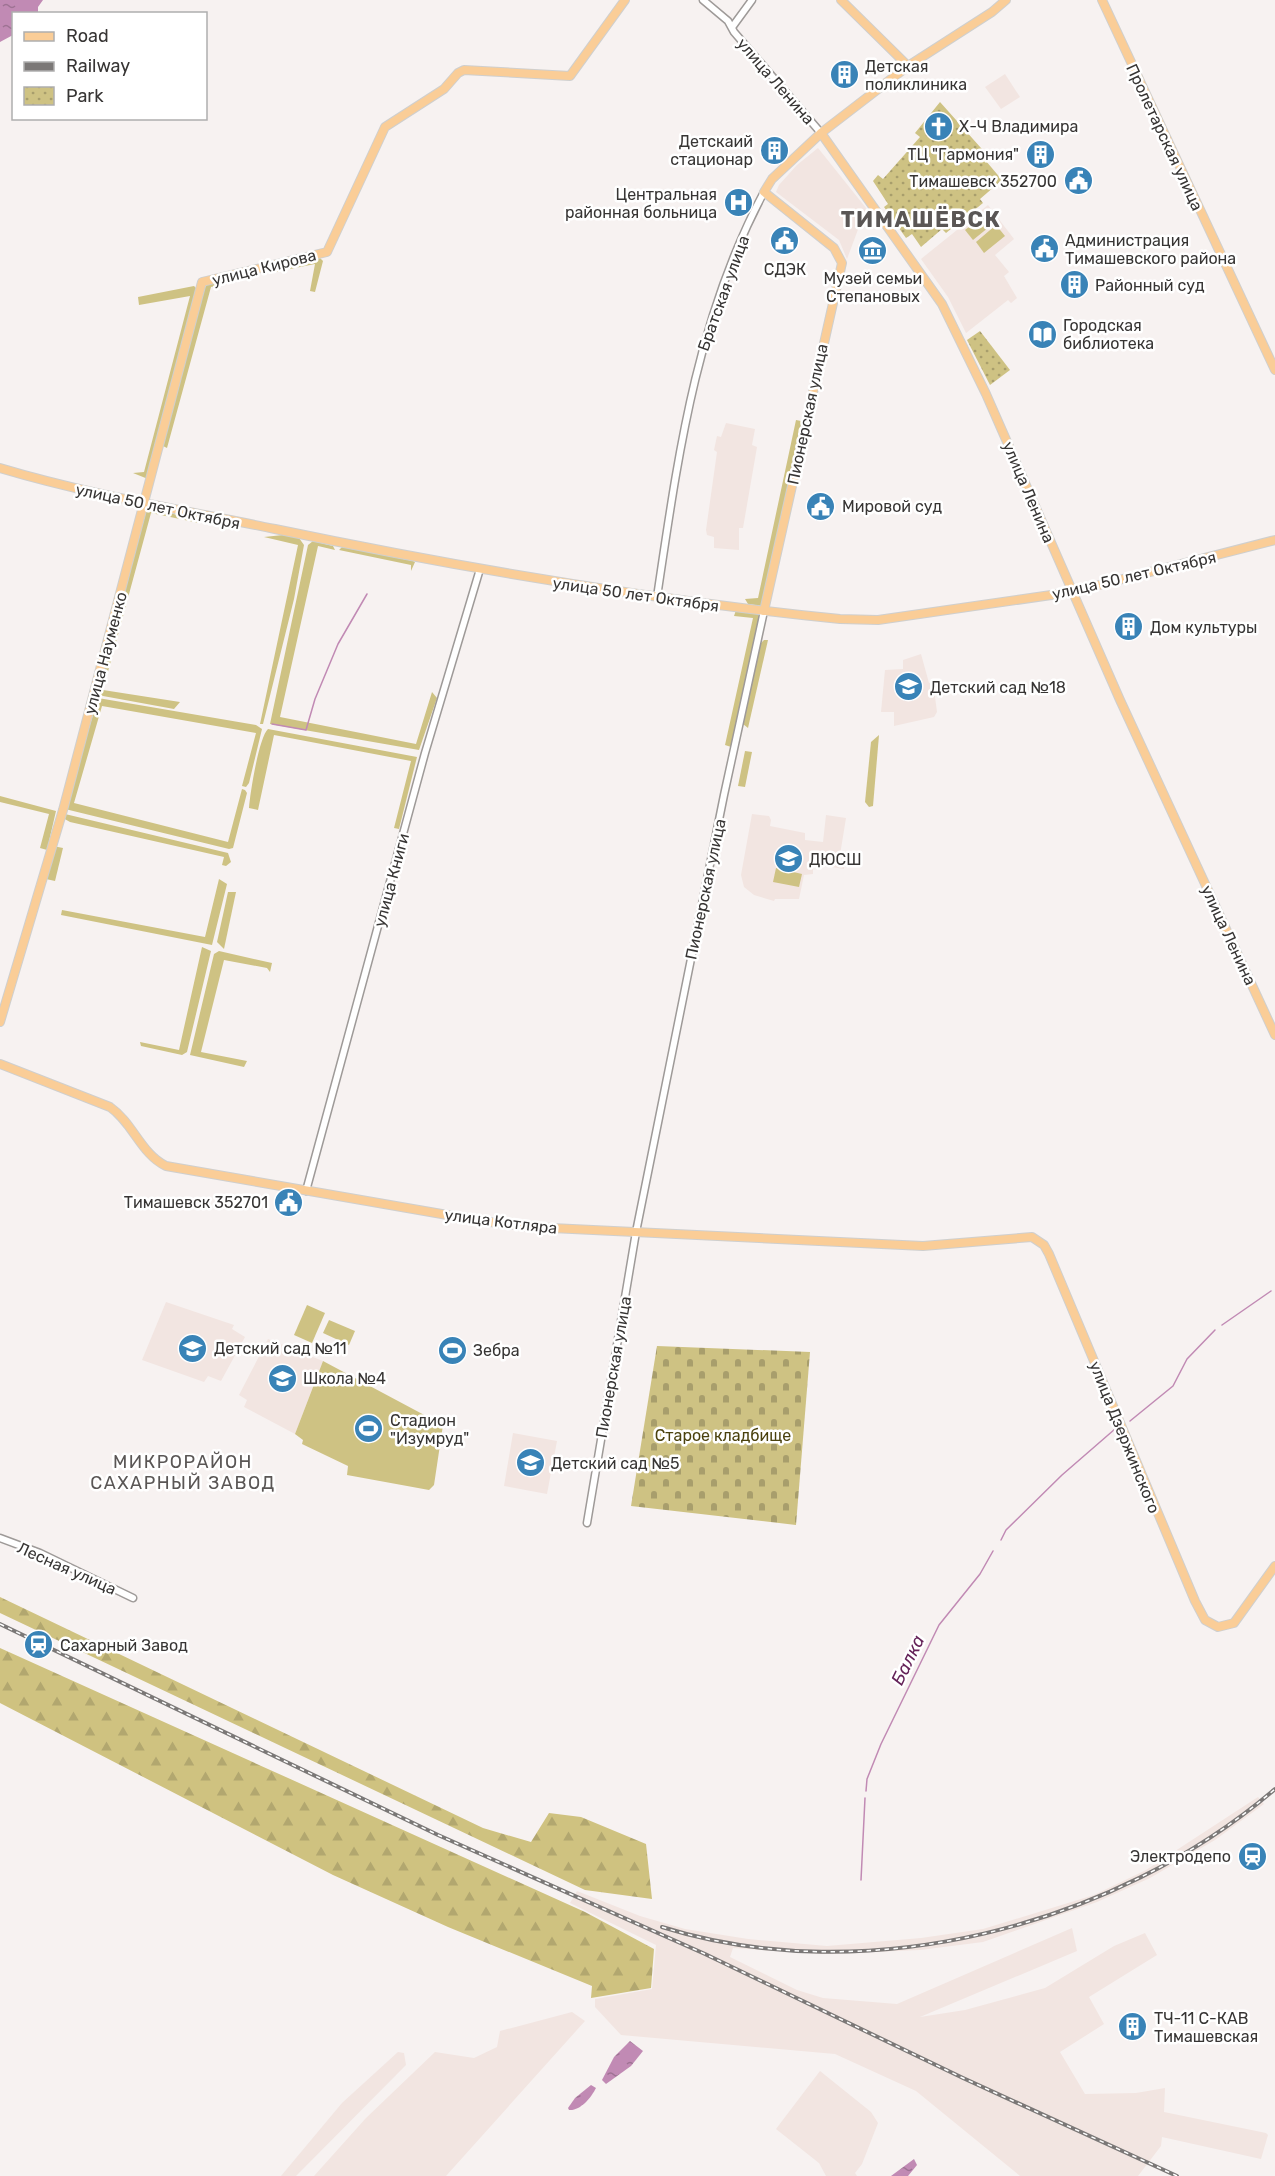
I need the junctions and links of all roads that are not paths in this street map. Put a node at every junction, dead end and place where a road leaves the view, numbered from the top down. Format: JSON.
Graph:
{"nodes":[{"id":1,"x":625,"y":0,"type":"edge"},
{"id":2,"x":704,"y":0,"type":"edge"},
{"id":3,"x":753,"y":0,"type":"edge"},
{"id":4,"x":841,"y":0,"type":"edge"},
{"id":5,"x":1006,"y":0,"type":"edge"},
{"id":6,"x":1102,"y":0,"type":"edge"},
{"id":7,"x":733,"y":26,"type":"junction"},
{"id":8,"x":908,"y":66,"type":"junction"},
{"id":9,"x":821,"y":133,"type":"junction"},
{"id":10,"x":764,"y":192,"type":"junction"},
{"id":11,"x":202,"y":282,"type":"joint"},
{"id":12,"x":1275,"y":370,"type":"edge"},
{"id":13,"x":0,"y":468,"type":"edge"},
{"id":14,"x":145,"y":504,"type":"junction"},
{"id":15,"x":1275,"y":540,"type":"edge"},
{"id":16,"x":480,"y":569,"type":"junction"},
{"id":17,"x":1072,"y":592,"type":"junction"},
{"id":18,"x":657,"y":597,"type":"junction"},
{"id":19,"x":764,"y":611,"type":"junction"},
{"id":20,"x":0,"y":1022,"type":"edge"},
{"id":21,"x":1275,"y":1035,"type":"edge"},
{"id":22,"x":0,"y":1064,"type":"edge"},
{"id":23,"x":306,"y":1191,"type":"junction"},
{"id":24,"x":636,"y":1232,"type":"junction"},
{"id":25,"x":1039,"y":1240,"type":"joint"},
{"id":26,"x":587,"y":1523,"type":"dead end"},
{"id":27,"x":0,"y":1538,"type":"edge"},
{"id":28,"x":1275,"y":1566,"type":"edge"},
{"id":29,"x":133,"y":1598,"type":"dead end"}],
"edges":[{"from":1,"to":11,"type":"main road","name":"улица Кирова"},
{"from":2,"to":7,"type":"street","name":"улица Ленина"},
{"from":3,"to":7,"type":"street"},
{"from":4,"to":8,"type":"main road"},
{"from":5,"to":8,"type":"main road","name":"Братская улица"},
{"from":6,"to":12,"type":"main road","name":"Пролетарская улица"},
{"from":7,"to":9,"type":"street","name":"улица Ленина"},
{"from":8,"to":9,"type":"main road","name":"Братская улица"},
{"from":9,"to":10,"type":"main road","name":"Братская улица"},
{"from":9,"to":17,"type":"main road","name":"улица Ленина"},
{"from":10,"to":18,"type":"street","name":"Братская улица"},
{"from":10,"to":19,"type":"main road","name":"Пионерская улица"},
{"from":11,"to":14,"type":"main road","name":"улица Науменко"},
{"from":13,"to":14,"type":"main road","name":"улица 50 лет Октября"},
{"from":14,"to":16,"type":"main road","name":"улица 50 лет Октября"},
{"from":14,"to":20,"type":"main road","name":"улица Науменко"},
{"from":15,"to":17,"type":"main road","name":"улица 50 лет Октября"},
{"from":16,"to":18,"type":"main road","name":"улица 50 лет Октября"},
{"from":16,"to":23,"type":"street","name":"улица Книги"},
{"from":17,"to":19,"type":"main road","name":"улица 50 лет Октября"},
{"from":17,"to":21,"type":"main road","name":"улица Ленина"},
{"from":18,"to":19,"type":"main road","name":"улица 50 лет Октября"},
{"from":19,"to":24,"type":"street","name":"Пионерская улица"},
{"from":22,"to":23,"type":"main road","name":"улица Котляра"},
{"from":23,"to":24,"type":"main road","name":"улица Котляра"},
{"from":24,"to":25,"type":"main road","name":"улица Котляра"},
{"from":24,"to":26,"type":"street","name":"Пионерская улица"},
{"from":25,"to":28,"type":"main road","name":"улица Дзержинского"},
{"from":27,"to":29,"type":"street","name":"Лесная улица"}]}
